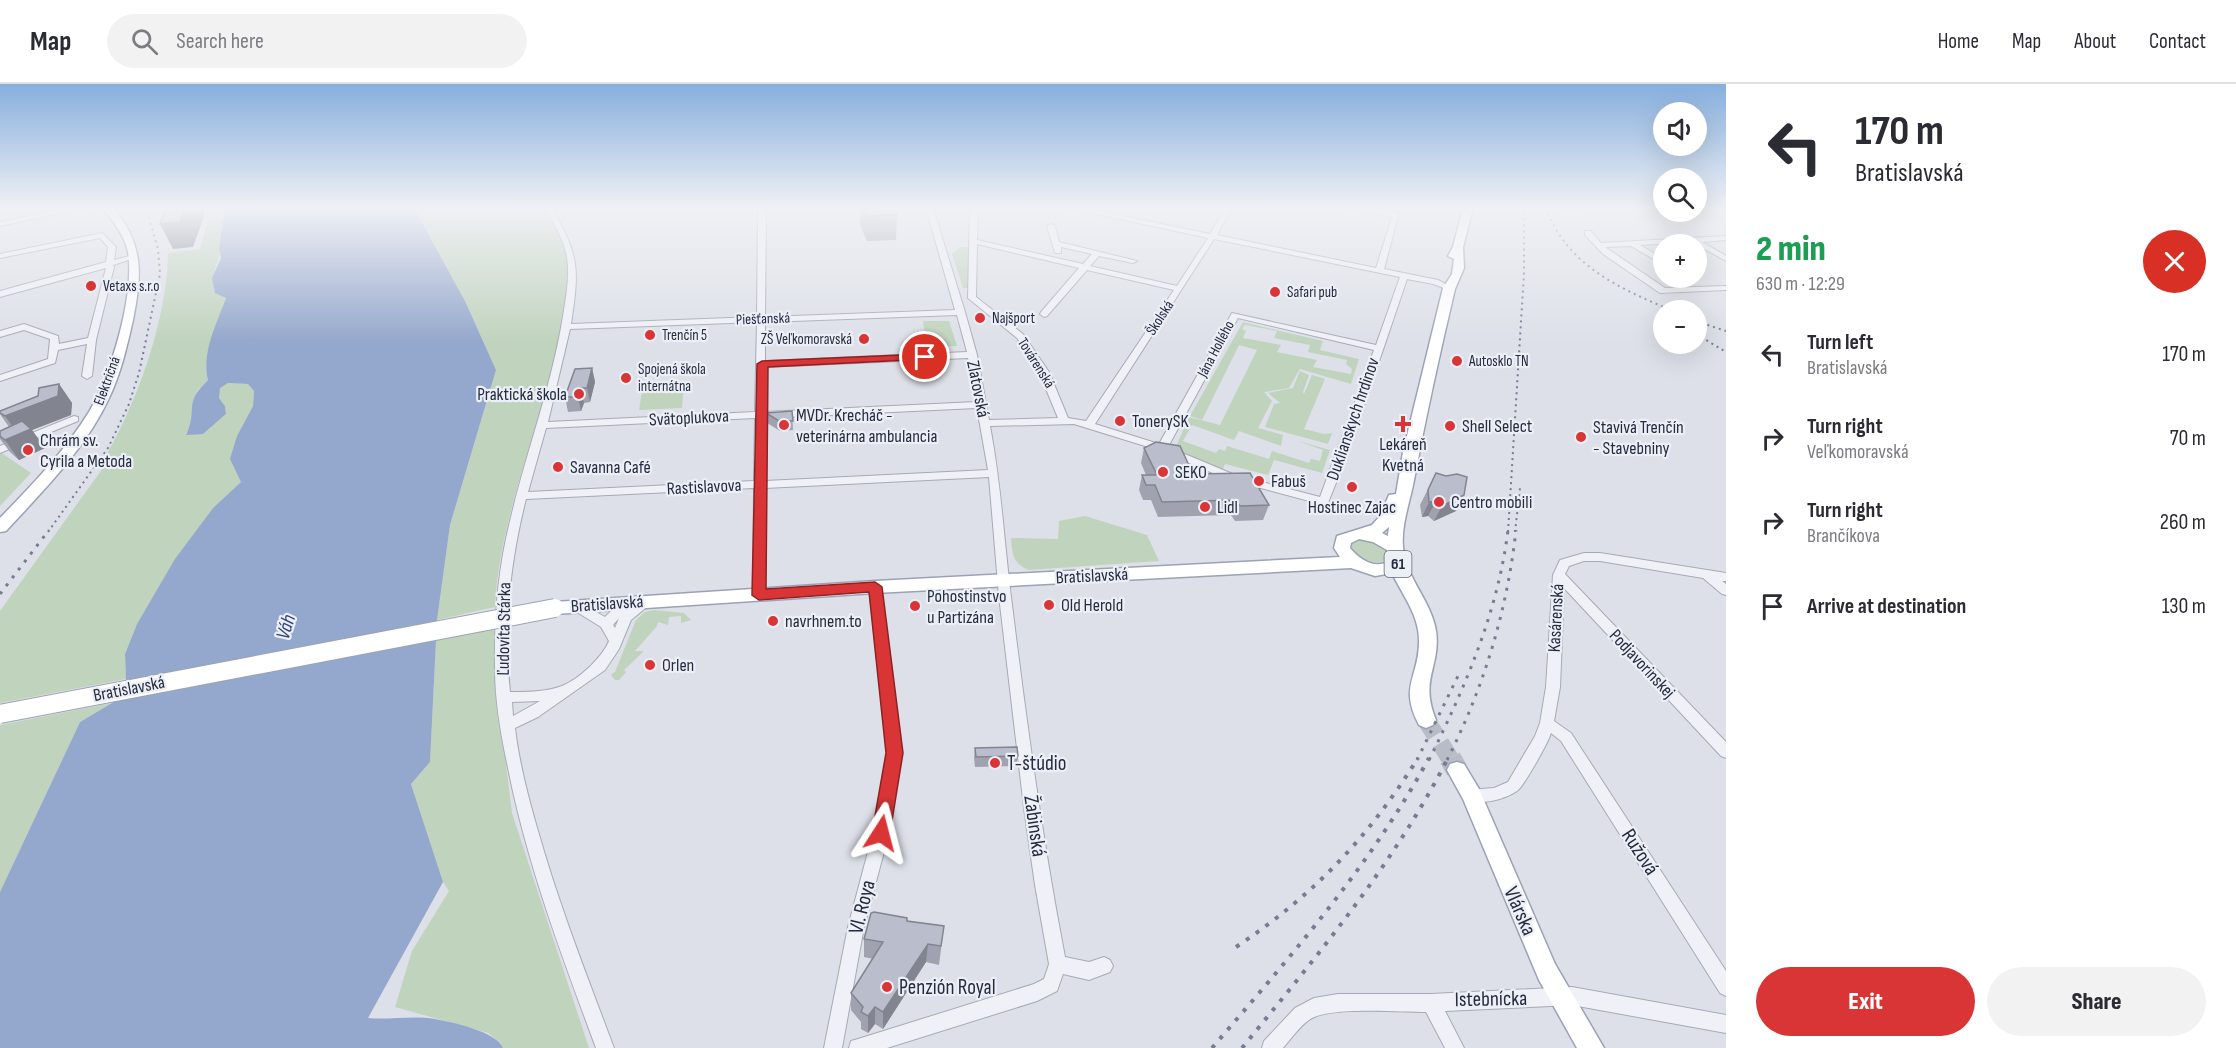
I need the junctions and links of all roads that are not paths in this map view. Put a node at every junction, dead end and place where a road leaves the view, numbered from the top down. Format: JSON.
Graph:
{"nodes":[{"id":1,"x":110,"y":253,"type":"edge"},
{"id":2,"x":131,"y":253,"type":"edge"},
{"id":3,"x":570,"y":253,"type":"edge"},
{"id":4,"x":762,"y":253,"type":"edge"},
{"id":5,"x":943,"y":253,"type":"edge"},
{"id":6,"x":972,"y":253,"type":"edge"},
{"id":7,"x":1025,"y":253,"type":"edge"},
{"id":8,"x":1059,"y":253,"type":"edge"},
{"id":9,"x":1097,"y":253,"type":"joint"},
{"id":10,"x":1202,"y":253,"type":"edge"},
{"id":11,"x":1288,"y":253,"type":"edge"},
{"id":12,"x":1385,"y":253,"type":"edge"},
{"id":13,"x":1460,"y":253,"type":"edge"},
{"id":14,"x":1609,"y":253,"type":"edge"},
{"id":15,"x":1060,"y":261,"type":"junction"},
{"id":16,"x":1133,"y":261,"type":"dead end"},
{"id":17,"x":134,"y":262,"type":"junction"},
{"id":18,"x":107,"y":264,"type":"junction"},
{"id":19,"x":1085,"y":267,"type":"junction"},
{"id":20,"x":1379,"y":272,"type":"junction"},
{"id":21,"x":1404,"y":276,"type":"junction"},
{"id":22,"x":1449,"y":288,"type":"junction"},
{"id":23,"x":1726,"y":288,"type":"edge"},
{"id":24,"x":1179,"y":289,"type":"junction"},
{"id":25,"x":956,"y":292,"type":"junction"},
{"id":26,"x":0,"y":294,"type":"edge"},
{"id":27,"x":972,"y":295,"type":"junction"},
{"id":28,"x":961,"y":312,"type":"junction"},
{"id":29,"x":1044,"y":314,"type":"dead end"},
{"id":30,"x":762,"y":320,"type":"junction"},
{"id":31,"x":566,"y":327,"type":"junction"},
{"id":32,"x":0,"y":334,"type":"edge"},
{"id":33,"x":92,"y":340,"type":"junction"},
{"id":34,"x":53,"y":348,"type":"junction"},
{"id":35,"x":1378,"y":348,"type":"junction"},
{"id":36,"x":972,"y":355,"type":"junction"},
{"id":37,"x":762,"y":364,"type":"junction"},
{"id":38,"x":87,"y":376,"type":"dead end"},
{"id":39,"x":0,"y":378,"type":"edge"},
{"id":40,"x":981,"y":405,"type":"junction"},
{"id":41,"x":762,"y":415,"type":"junction"},
{"id":42,"x":74,"y":419,"type":"dead end"},
{"id":43,"x":1064,"y":420,"type":"junction"},
{"id":44,"x":985,"y":423,"type":"junction"},
{"id":45,"x":541,"y":425,"type":"junction"},
{"id":46,"x":1088,"y":426,"type":"junction"},
{"id":47,"x":1162,"y":448,"type":"junction"},
{"id":48,"x":0,"y":450,"type":"edge"},
{"id":49,"x":1410,"y":452,"type":"junction"},
{"id":50,"x":994,"y":473,"type":"junction"},
{"id":51,"x":759,"y":484,"type":"junction"},
{"id":52,"x":522,"y":496,"type":"junction"},
{"id":53,"x":0,"y":527,"type":"edge"},
{"id":54,"x":1366,"y":534,"type":"junction"},
{"id":55,"x":1342,"y":548,"type":"junction"},
{"id":56,"x":1397,"y":555,"type":"junction"},
{"id":57,"x":1359,"y":565,"type":"junction"},
{"id":58,"x":1223,"y":568,"type":"junction"},
{"id":59,"x":1707,"y":574,"type":"junction"},
{"id":60,"x":1559,"y":575,"type":"junction"},
{"id":61,"x":1726,"y":577,"type":"edge"},
{"id":62,"x":1004,"y":580,"type":"junction"},
{"id":63,"x":875,"y":587,"type":"junction"},
{"id":64,"x":1726,"y":591,"type":"edge"},
{"id":65,"x":759,"y":595,"type":"junction"},
{"id":66,"x":648,"y":601,"type":"junction"},
{"id":67,"x":627,"y":602,"type":"junction"},
{"id":68,"x":576,"y":606,"type":"junction"},
{"id":69,"x":1421,"y":612,"type":"junction"},
{"id":70,"x":606,"y":624,"type":"junction"},
{"id":71,"x":615,"y":640,"type":"junction"},
{"id":72,"x":565,"y":690,"type":"junction"},
{"id":73,"x":504,"y":697,"type":"junction"},
{"id":74,"x":0,"y":714,"type":"edge"},
{"id":75,"x":1426,"y":720,"type":"tunnel mouth"},
{"id":76,"x":1547,"y":723,"type":"junction"},
{"id":77,"x":507,"y":725,"type":"junction"},
{"id":78,"x":1726,"y":752,"type":"edge"},
{"id":79,"x":1457,"y":770,"type":"tunnel mouth"},
{"id":80,"x":1472,"y":795,"type":"junction"},
{"id":81,"x":1058,"y":964,"type":"junction"},
{"id":82,"x":1104,"y":966,"type":"dead end"},
{"id":83,"x":1726,"y":987,"type":"edge"},
{"id":84,"x":1560,"y":998,"type":"junction"},
{"id":85,"x":1431,"y":1003,"type":"junction"},
{"id":86,"x":1726,"y":1024,"type":"edge"},
{"id":87,"x":605,"y":1048,"type":"edge"},
{"id":88,"x":833,"y":1048,"type":"edge"},
{"id":89,"x":858,"y":1048,"type":"edge"},
{"id":90,"x":1271,"y":1048,"type":"edge"},
{"id":91,"x":1455,"y":1048,"type":"edge"},
{"id":92,"x":1591,"y":1048,"type":"edge"}],
"edges":[{"from":1,"to":18,"type":"street","name":"Električná"},
{"from":2,"to":17,"type":"main road"},
{"from":3,"to":31,"type":"street","name":"Ľudovíta Stárka"},
{"from":4,"to":30,"type":"street"},
{"from":5,"to":25,"type":"street","name":"Zlatovská"},
{"from":6,"to":27,"type":"street"},
{"from":7,"to":15,"type":"street"},
{"from":8,"to":15,"type":"street"},
{"from":9,"to":16,"type":"street"},
{"from":9,"to":19,"type":"street"},
{"from":10,"to":24,"type":"street","name":"Školská"},
{"from":11,"to":20,"type":"street"},
{"from":12,"to":20,"type":"street"},
{"from":13,"to":22,"type":"main road","name":"Bratislavská","number":"61"},
{"from":14,"to":23,"type":"street"},
{"from":15,"to":19,"type":"street"},
{"from":17,"to":18,"type":"street"},
{"from":17,"to":53,"type":"main road","name":"Električná"},
{"from":18,"to":26,"type":"street"},
{"from":18,"to":33,"type":"street","name":"Električná"},
{"from":19,"to":24,"type":"street"},
{"from":19,"to":29,"type":"street"},
{"from":20,"to":21,"type":"street"},
{"from":21,"to":22,"type":"street"},
{"from":21,"to":35,"type":"street","name":"Duklianskych hrdinov"},
{"from":22,"to":49,"type":"main road","name":"Bratislavská","number":"61"},
{"from":24,"to":46,"type":"street","name":"Školská"},
{"from":25,"to":27,"type":"street"},
{"from":25,"to":28,"type":"street","name":"Zlatovská"},
{"from":27,"to":43,"type":"street","name":"Továrenská"},
{"from":28,"to":30,"type":"street","name":"Piešťanská"},
{"from":28,"to":36,"type":"street","name":"Zlatovská"},
{"from":30,"to":31,"type":"street","name":"Piešťanská"},
{"from":30,"to":37,"type":"street"},
{"from":31,"to":45,"type":"street","name":"Ľudovíta Stárka"},
{"from":32,"to":34,"type":"street"},
{"from":33,"to":34,"type":"street"},
{"from":33,"to":38,"type":"street","name":"Električná"},
{"from":34,"to":39,"type":"street"},
{"from":35,"to":47,"type":"street","name":"Jána Hollého"},
{"from":35,"to":47,"type":"street","name":"Duklianskych hrdinov"},
{"from":36,"to":37,"type":"street"},
{"from":36,"to":40,"type":"street","name":"Zlatovská"},
{"from":37,"to":41,"type":"street"},
{"from":40,"to":41,"type":"street","name":"Svätoplukova"},
{"from":40,"to":44,"type":"street","name":"Zlatovská"},
{"from":41,"to":45,"type":"street","name":"Svätoplukova"},
{"from":41,"to":51,"type":"street"},
{"from":42,"to":48,"type":"street"},
{"from":43,"to":44,"type":"street","name":"Duklianskych hrdinov"},
{"from":43,"to":46,"type":"street","name":"Duklianskych hrdinov"},
{"from":44,"to":50,"type":"street","name":"Zlatovská"},
{"from":45,"to":52,"type":"street","name":"Ľudovíta Stárka"},
{"from":46,"to":47,"type":"street","name":"Duklianskych hrdinov"},
{"from":49,"to":54,"type":"main road","name":"Bratislavská","number":"61"},
{"from":49,"to":56,"type":"main road","name":"Bratislavská","number":"61"},
{"from":50,"to":51,"type":"street","name":"Rastislavova"},
{"from":50,"to":62,"type":"street","name":"Zlatovská"},
{"from":51,"to":52,"type":"street","name":"Rastislavova"},
{"from":51,"to":65,"type":"street"},
{"from":52,"to":73,"type":"street","name":"Ľudovíta Stárka"},
{"from":54,"to":55,"type":"main road","name":"Bratislavská","number":"61"},
{"from":54,"to":56,"type":"main road","number":"61"},
{"from":55,"to":57,"type":"main road"},
{"from":55,"to":58,"type":"main road","name":"Bratislavská","number":"61"},
{"from":56,"to":57,"type":"main road","name":"Bratislavská","number":"61"},
{"from":56,"to":69,"type":"main road"},
{"from":57,"to":58,"type":"main road","name":"Bratislavská","number":"61"},
{"from":57,"to":69,"type":"main road"},
{"from":58,"to":62,"type":"main road","name":"Bratislavská","number":"61"},
{"from":59,"to":60,"type":"street","name":"Kasárenská"},
{"from":59,"to":61,"type":"street","name":"Kasárenská"},
{"from":59,"to":64,"type":"street"},
{"from":60,"to":76,"type":"street","name":"Kasárenská"},
{"from":60,"to":78,"type":"street","name":"Podjavorinskej"},
{"from":62,"to":63,"type":"main road","name":"Bratislavská","number":"61"},
{"from":62,"to":81,"type":"street","name":"Žabinská"},
{"from":63,"to":65,"type":"main road","name":"Bratislavská","number":"61"},
{"from":63,"to":88,"type":"street","name":"Vl. Roya"},
{"from":65,"to":66,"type":"main road","name":"Bratislavská","number":"61"},
{"from":66,"to":67,"type":"main road","name":"Bratislavská","number":"61"},
{"from":66,"to":71,"type":"street"},
{"from":67,"to":68,"type":"main road","name":"Bratislavská","number":"61"},
{"from":67,"to":70,"type":"street"},
{"from":68,"to":70,"type":"street"},
{"from":68,"to":74,"type":"main road","name":"Bratislavská","number":"61","bridge":true},
{"from":69,"to":75,"type":"main road"},
{"from":70,"to":71,"type":"street"},
{"from":71,"to":72,"type":"street"},
{"from":72,"to":73,"type":"street"},
{"from":72,"to":77,"type":"street"},
{"from":73,"to":77,"type":"street","name":"Ľudovíta Stárka"},
{"from":76,"to":80,"type":"street","name":"Kasárenská"},
{"from":76,"to":83,"type":"street","name":"Ružová"},
{"from":77,"to":87,"type":"street","name":"Ľudovíta Stárka"},
{"from":79,"to":80,"type":"main road","name":"Vlárska"},
{"from":80,"to":84,"type":"main road","name":"Vlárska"},
{"from":81,"to":82,"type":"street"},
{"from":81,"to":89,"type":"street"},
{"from":84,"to":85,"type":"street","name":"Istebnícka"},
{"from":84,"to":86,"type":"street","name":"Istebnícka"},
{"from":84,"to":92,"type":"main road","name":"Vlárska"},
{"from":85,"to":90,"type":"street","name":"Istebnícka"},
{"from":85,"to":91,"type":"street"}]}
